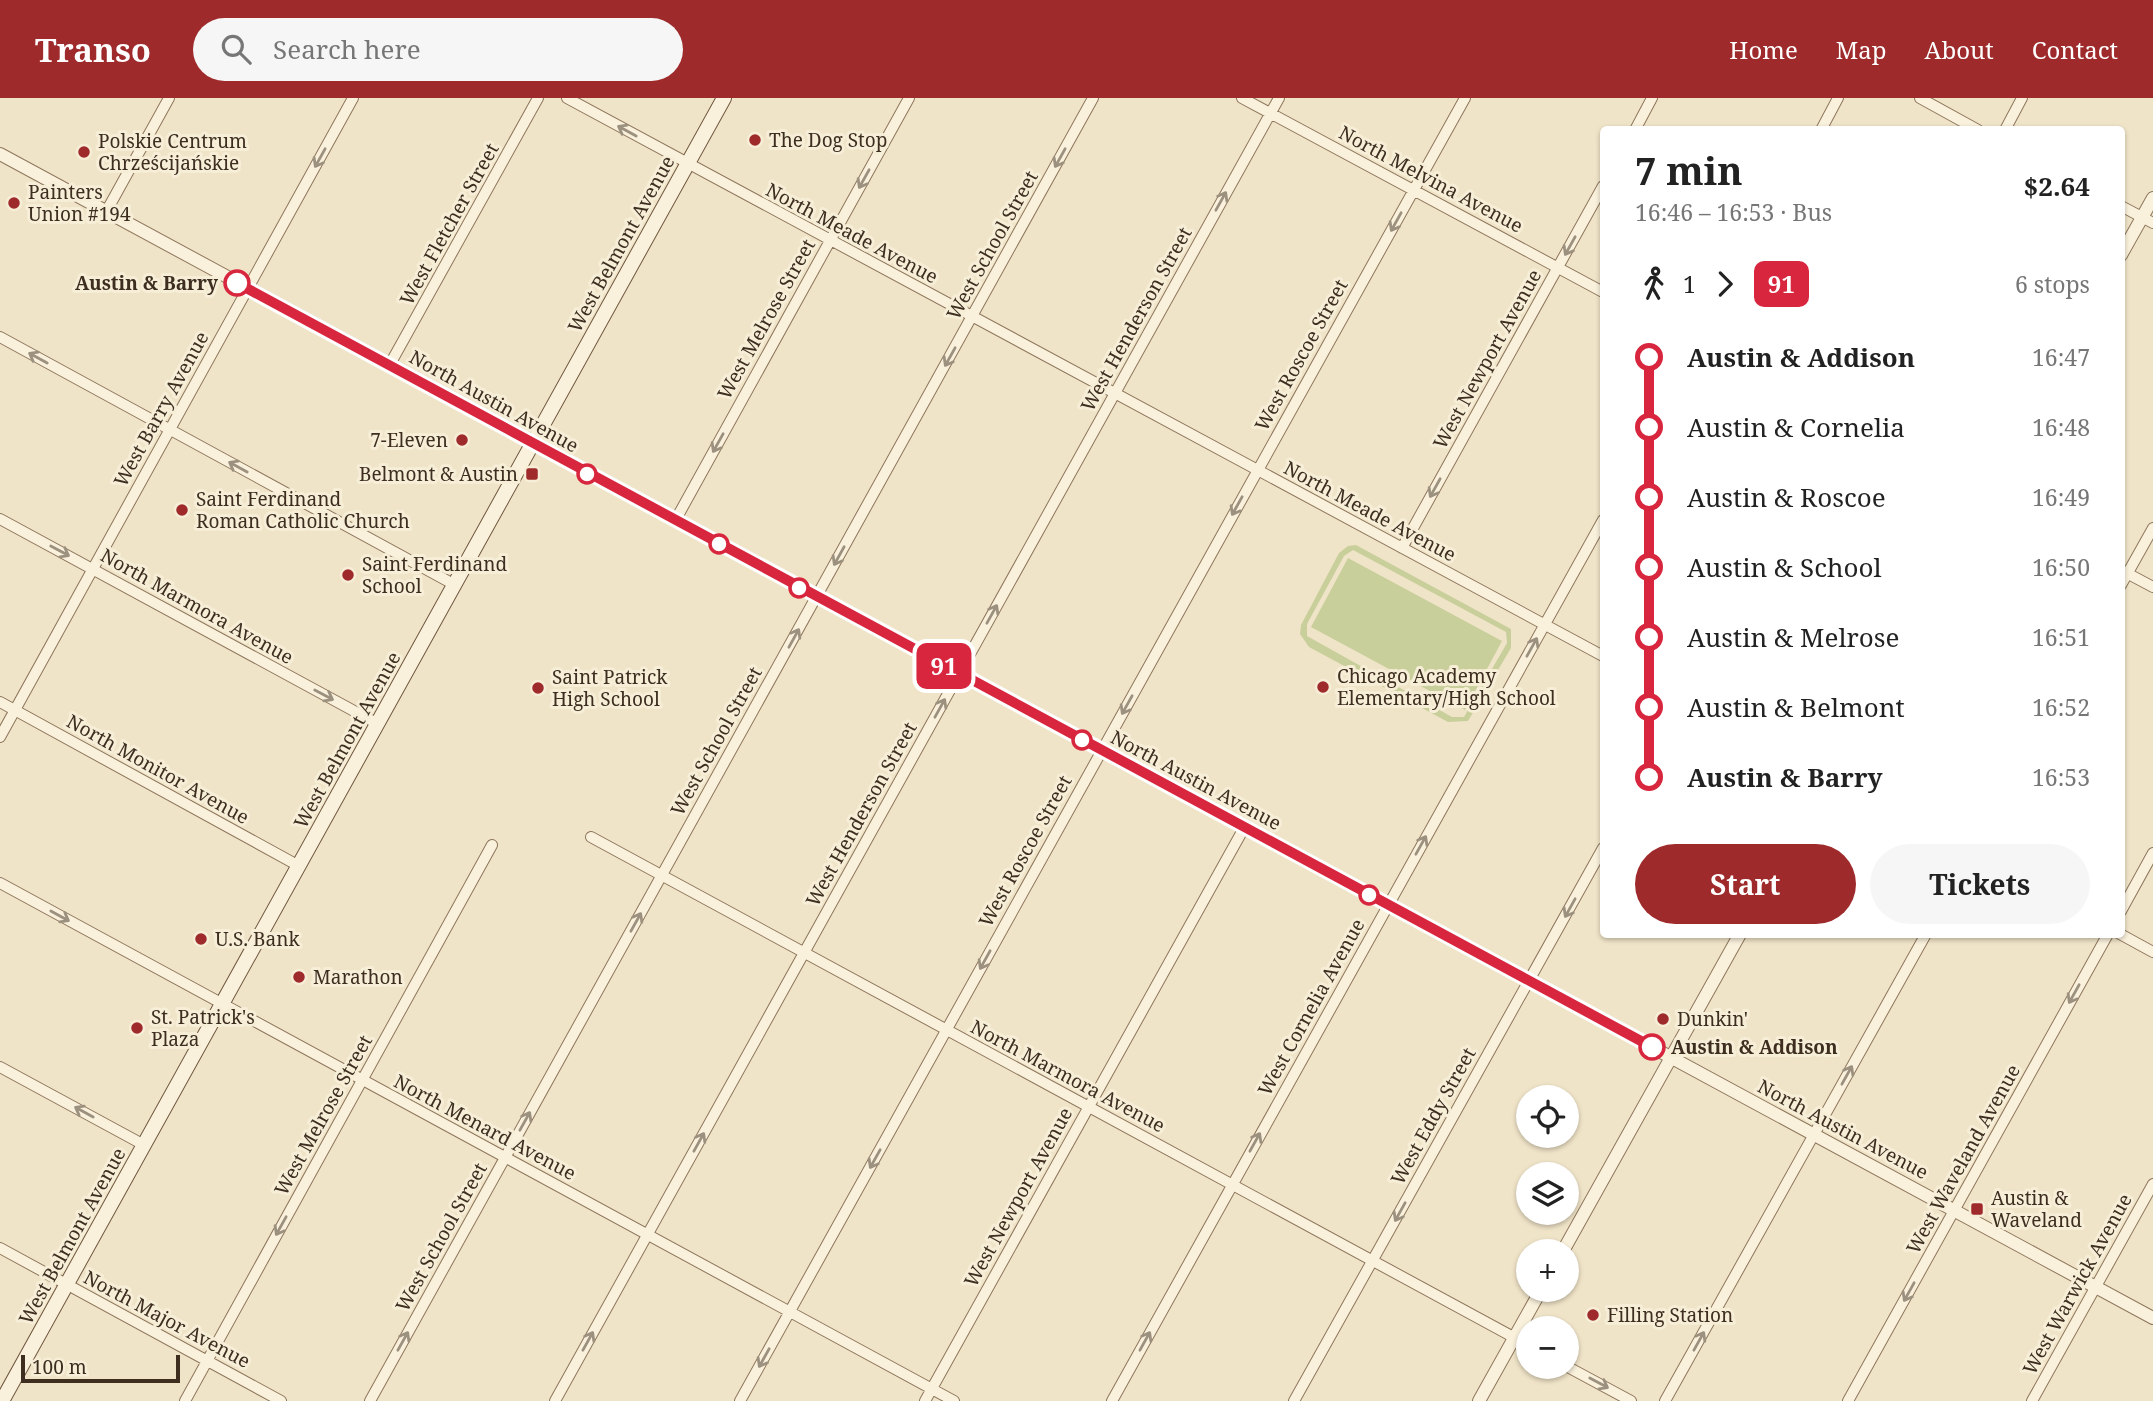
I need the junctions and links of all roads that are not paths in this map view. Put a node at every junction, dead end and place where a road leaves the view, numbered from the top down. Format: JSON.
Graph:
{"nodes":[{"id":1,"x":169,"y":98,"type":"edge"},
{"id":2,"x":353,"y":98,"type":"edge"},
{"id":3,"x":538,"y":98,"type":"edge"},
{"id":4,"x":566,"y":98,"type":"edge"},
{"id":5,"x":724,"y":98,"type":"edge"},
{"id":6,"x":909,"y":98,"type":"edge"},
{"id":7,"x":1093,"y":98,"type":"edge"},
{"id":8,"x":1242,"y":98,"type":"edge"},
{"id":9,"x":1279,"y":98,"type":"edge"},
{"id":10,"x":1465,"y":98,"type":"edge"},
{"id":11,"x":1652,"y":98,"type":"edge"},
{"id":12,"x":1838,"y":98,"type":"edge"},
{"id":13,"x":1920,"y":98,"type":"edge"},
{"id":14,"x":2022,"y":98,"type":"edge"},
{"id":15,"x":1270,"y":113,"type":"junction"},
{"id":16,"x":1637,"y":126,"type":"edge"},
{"id":17,"x":1823,"y":126,"type":"edge"},
{"id":18,"x":1971,"y":126,"type":"edge"},
{"id":19,"x":2007,"y":126,"type":"edge"},
{"id":20,"x":0,"y":154,"type":"edge"},
{"id":21,"x":687,"y":164,"type":"junction"},
{"id":22,"x":1413,"y":190,"type":"junction"},
{"id":23,"x":1600,"y":192,"type":"edge"},
{"id":24,"x":2153,"y":198,"type":"edge"},
{"id":25,"x":2125,"y":208,"type":"edge"},
{"id":26,"x":106,"y":212,"type":"junction"},
{"id":27,"x":2148,"y":220,"type":"edge"},
{"id":28,"x":830,"y":240,"type":"junction"},
{"id":29,"x":2125,"y":250,"type":"edge"},
{"id":30,"x":1558,"y":267,"type":"junction"},
{"id":31,"x":248,"y":289,"type":"junction"},
{"id":32,"x":1600,"y":290,"type":"edge"},
{"id":33,"x":972,"y":317,"type":"junction"},
{"id":34,"x":0,"y":337,"type":"edge"},
{"id":35,"x":390,"y":366,"type":"junction"},
{"id":36,"x":1115,"y":393,"type":"junction"},
{"id":37,"x":170,"y":430,"type":"junction"},
{"id":38,"x":533,"y":444,"type":"junction"},
{"id":39,"x":1257,"y":470,"type":"junction"},
{"id":40,"x":0,"y":519,"type":"edge"},
{"id":41,"x":675,"y":521,"type":"junction"},
{"id":42,"x":1600,"y":525,"type":"edge"},
{"id":43,"x":2153,"y":528,"type":"edge"},
{"id":44,"x":1402,"y":548,"type":"junction"},
{"id":45,"x":93,"y":569,"type":"junction"},
{"id":46,"x":2125,"y":570,"type":"edge"},
{"id":47,"x":2125,"y":572,"type":"edge"},
{"id":48,"x":455,"y":585,"type":"junction"},
{"id":49,"x":2153,"y":587,"type":"edge"},
{"id":50,"x":817,"y":597,"type":"junction"},
{"id":51,"x":1545,"y":625,"type":"junction"},
{"id":52,"x":1600,"y":654,"type":"edge"},
{"id":53,"x":959,"y":674,"type":"junction"},
{"id":54,"x":0,"y":702,"type":"edge"},
{"id":55,"x":15,"y":710,"type":"junction"},
{"id":56,"x":378,"y":724,"type":"junction"},
{"id":57,"x":0,"y":737,"type":"edge"},
{"id":58,"x":1101,"y":751,"type":"junction"},
{"id":59,"x":1244,"y":828,"type":"junction"},
{"id":60,"x":591,"y":837,"type":"dead end"},
{"id":61,"x":492,"y":845,"type":"dead end"},
{"id":62,"x":1600,"y":853,"type":"edge"},
{"id":63,"x":2153,"y":853,"type":"edge"},
{"id":64,"x":299,"y":866,"type":"junction"},
{"id":65,"x":662,"y":875,"type":"junction"},
{"id":66,"x":0,"y":883,"type":"edge"},
{"id":67,"x":2125,"y":904,"type":"edge"},
{"id":68,"x":1388,"y":905,"type":"junction"},
{"id":69,"x":2125,"y":937,"type":"edge"},
{"id":70,"x":1738,"y":938,"type":"edge"},
{"id":71,"x":1924,"y":938,"type":"edge"},
{"id":72,"x":2106,"y":938,"type":"edge"},
{"id":73,"x":2153,"y":952,"type":"edge"},
{"id":74,"x":804,"y":953,"type":"junction"},
{"id":75,"x":1529,"y":981,"type":"junction"},
{"id":76,"x":222,"y":1004,"type":"junction"},
{"id":77,"x":946,"y":1030,"type":"junction"},
{"id":78,"x":1671,"y":1058,"type":"junction"},
{"id":79,"x":0,"y":1067,"type":"edge"},
{"id":80,"x":362,"y":1080,"type":"junction"},
{"id":81,"x":1089,"y":1107,"type":"junction"},
{"id":82,"x":1813,"y":1135,"type":"junction"},
{"id":83,"x":144,"y":1145,"type":"junction"},
{"id":84,"x":505,"y":1158,"type":"junction"},
{"id":85,"x":1231,"y":1184,"type":"junction"},
{"id":86,"x":2153,"y":1184,"type":"edge"},
{"id":87,"x":1954,"y":1210,"type":"junction"},
{"id":88,"x":647,"y":1235,"type":"junction"},
{"id":89,"x":1570,"y":1239,"type":"edge"},
{"id":90,"x":0,"y":1248,"type":"edge"},
{"id":91,"x":1373,"y":1261,"type":"junction"},
{"id":92,"x":67,"y":1284,"type":"junction"},
{"id":93,"x":2095,"y":1287,"type":"junction"},
{"id":94,"x":1534,"y":1302,"type":"edge"},
{"id":95,"x":790,"y":1312,"type":"junction"},
{"id":96,"x":2153,"y":1318,"type":"edge"},
{"id":97,"x":1514,"y":1338,"type":"junction"},
{"id":98,"x":207,"y":1361,"type":"junction"},
{"id":99,"x":1579,"y":1373,"type":"edge"},
{"id":100,"x":932,"y":1389,"type":"junction"},
{"id":101,"x":2,"y":1401,"type":"edge"},
{"id":102,"x":185,"y":1401,"type":"edge"},
{"id":103,"x":281,"y":1401,"type":"edge"},
{"id":104,"x":370,"y":1401,"type":"edge"},
{"id":105,"x":555,"y":1401,"type":"edge"},
{"id":106,"x":740,"y":1401,"type":"edge"},
{"id":107,"x":925,"y":1401,"type":"edge"},
{"id":108,"x":954,"y":1401,"type":"edge"},
{"id":109,"x":1112,"y":1401,"type":"edge"},
{"id":110,"x":1294,"y":1401,"type":"edge"},
{"id":111,"x":1479,"y":1401,"type":"edge"},
{"id":112,"x":1631,"y":1401,"type":"edge"},
{"id":113,"x":1665,"y":1401,"type":"edge"},
{"id":114,"x":1848,"y":1401,"type":"edge"},
{"id":115,"x":2032,"y":1401,"type":"edge"}],
"edges":[{"from":1,"to":26,"type":"street"},
{"from":2,"to":31,"type":"street","name":"West Barry Avenue","one_way":true},
{"from":3,"to":35,"type":"street","name":"West Fletcher Street"},
{"from":21,"to":4,"type":"street","name":"North Meade Avenue","one_way":true},
{"from":5,"to":21,"type":"main road","name":"West Belmont Avenue"},
{"from":6,"to":28,"type":"street","name":"West Melrose Street","one_way":true},
{"from":7,"to":33,"type":"street","name":"West School Street","one_way":true},
{"from":8,"to":15,"type":"street","name":"North Melvina Avenue"},
{"from":9,"to":15,"type":"street","name":"West Henderson Street"},
{"from":10,"to":22,"type":"street","name":"West Roscoe Street"},
{"from":11,"to":16,"type":"street"},
{"from":12,"to":17,"type":"street"},
{"from":13,"to":18,"type":"street"},
{"from":14,"to":19,"type":"street"},
{"from":15,"to":22,"type":"street","name":"North Melvina Avenue"},
{"from":36,"to":15,"type":"street","name":"West Henderson Street","one_way":true},
{"from":20,"to":26,"type":"street","name":"North Austin Avenue"},
{"from":21,"to":28,"type":"street","name":"North Meade Avenue"},
{"from":21,"to":38,"type":"main road","name":"West Belmont Avenue"},
{"from":22,"to":30,"type":"street","name":"North Melvina Avenue"},
{"from":22,"to":39,"type":"street","name":"West Roscoe Street","one_way":true},
{"from":23,"to":30,"type":"street","name":"West Newport Avenue","one_way":true},
{"from":24,"to":27,"type":"street"},
{"from":25,"to":27,"type":"street"},
{"from":26,"to":31,"type":"street","name":"North Austin Avenue"},
{"from":27,"to":29,"type":"street"},
{"from":28,"to":33,"type":"street","name":"North Meade Avenue"},
{"from":28,"to":41,"type":"street","name":"West Melrose Street","one_way":true},
{"from":30,"to":32,"type":"street","name":"North Melvina Avenue"},
{"from":30,"to":44,"type":"street","name":"West Newport Avenue","one_way":true},
{"from":31,"to":35,"type":"street","name":"North Austin Avenue"},
{"from":31,"to":37,"type":"street","name":"West Barry Avenue"},
{"from":33,"to":36,"type":"street","name":"North Meade Avenue"},
{"from":33,"to":50,"type":"street","name":"West School Street","one_way":true},
{"from":37,"to":34,"type":"street","one_way":true},
{"from":35,"to":38,"type":"street","name":"North Austin Avenue"},
{"from":36,"to":39,"type":"street","name":"North Meade Avenue"},
{"from":53,"to":36,"type":"street","name":"West Henderson Street","one_way":true},
{"from":37,"to":45,"type":"street","name":"West Barry Avenue"},
{"from":48,"to":37,"type":"street","one_way":true},
{"from":38,"to":41,"type":"street","name":"North Austin Avenue"},
{"from":38,"to":48,"type":"main road","name":"West Belmont Avenue"},
{"from":39,"to":44,"type":"street","name":"North Meade Avenue"},
{"from":39,"to":58,"type":"street","name":"West Roscoe Street","one_way":true},
{"from":40,"to":45,"type":"street","name":"North Marmora Avenue","one_way":true},
{"from":41,"to":50,"type":"street","name":"North Austin Avenue"},
{"from":42,"to":51,"type":"street","name":"West Cornelia Avenue"},
{"from":43,"to":46,"type":"street"},
{"from":44,"to":51,"type":"street","name":"North Meade Avenue"},
{"from":45,"to":55,"type":"street","name":"West Barry Avenue"},
{"from":45,"to":56,"type":"street","name":"North Marmora Avenue","one_way":true},
{"from":47,"to":49,"type":"street"},
{"from":48,"to":56,"type":"main road","name":"West Belmont Avenue"},
{"from":50,"to":53,"type":"street","name":"North Austin Avenue"},
{"from":65,"to":50,"type":"street","name":"West School Street","one_way":true},
{"from":51,"to":52,"type":"street","name":"North Meade Avenue"},
{"from":68,"to":51,"type":"street","name":"West Cornelia Avenue","one_way":true},
{"from":53,"to":58,"type":"street","name":"North Austin Avenue"},
{"from":74,"to":53,"type":"street","name":"West Henderson Street","one_way":true},
{"from":54,"to":55,"type":"street","name":"North Monitor Avenue"},
{"from":55,"to":57,"type":"street","name":"West Barry Avenue"},
{"from":55,"to":64,"type":"street","name":"North Monitor Avenue"},
{"from":56,"to":64,"type":"main road","name":"West Belmont Avenue"},
{"from":58,"to":59,"type":"street","name":"North Austin Avenue"},
{"from":58,"to":77,"type":"street","name":"West Roscoe Street","one_way":true},
{"from":59,"to":68,"type":"street","name":"North Austin Avenue"},
{"from":59,"to":81,"type":"street","name":"West Newport Avenue"},
{"from":60,"to":65,"type":"street","name":"North Marmora Avenue"},
{"from":61,"to":80,"type":"street","name":"West Melrose Street"},
{"from":62,"to":75,"type":"street","name":"West Eddy Street","one_way":true},
{"from":63,"to":67,"type":"street"},
{"from":64,"to":76,"type":"main road","name":"West Belmont Avenue"},
{"from":65,"to":74,"type":"street","name":"North Marmora Avenue"},
{"from":84,"to":65,"type":"street","name":"West School Street","one_way":true},
{"from":66,"to":76,"type":"street","name":"North Menard Avenue","one_way":true},
{"from":68,"to":75,"type":"street","name":"North Austin Avenue"},
{"from":85,"to":68,"type":"street","name":"West Cornelia Avenue","one_way":true},
{"from":69,"to":73,"type":"street"},
{"from":70,"to":78,"type":"street"},
{"from":82,"to":71,"type":"street","one_way":true},
{"from":72,"to":87,"type":"street","name":"West Waveland Avenue","one_way":true},
{"from":74,"to":77,"type":"street","name":"North Marmora Avenue"},
{"from":88,"to":74,"type":"street","name":"West Henderson Street","one_way":true},
{"from":75,"to":78,"type":"street","name":"North Austin Avenue"},
{"from":75,"to":91,"type":"street","name":"West Eddy Street","one_way":true},
{"from":76,"to":80,"type":"street","name":"North Menard Avenue"},
{"from":76,"to":83,"type":"main road","name":"West Belmont Avenue"},
{"from":77,"to":81,"type":"street","name":"North Marmora Avenue"},
{"from":77,"to":95,"type":"street","name":"West Roscoe Street","one_way":true},
{"from":78,"to":82,"type":"street","name":"North Austin Avenue"},
{"from":78,"to":89,"type":"street"},
{"from":83,"to":79,"type":"street","one_way":true},
{"from":80,"to":84,"type":"street","name":"North Menard Avenue"},
{"from":80,"to":98,"type":"street","name":"West Melrose Street","one_way":true},
{"from":81,"to":85,"type":"street","name":"North Marmora Avenue"},
{"from":81,"to":100,"type":"street","name":"West Newport Avenue"},
{"from":82,"to":87,"type":"street","name":"North Austin Avenue"},
{"from":113,"to":82,"type":"street","one_way":true},
{"from":83,"to":92,"type":"main road","name":"West Belmont Avenue"},
{"from":84,"to":88,"type":"street","name":"North Menard Avenue"},
{"from":104,"to":84,"type":"street","name":"West School Street","one_way":true},
{"from":85,"to":91,"type":"street","name":"North Marmora Avenue"},
{"from":109,"to":85,"type":"street","name":"West Cornelia Avenue","one_way":true},
{"from":86,"to":93,"type":"street","name":"West Warwick Avenue"},
{"from":87,"to":93,"type":"street","name":"North Austin Avenue"},
{"from":87,"to":114,"type":"street","name":"West Waveland Avenue","one_way":true},
{"from":88,"to":95,"type":"street","name":"North Menard Avenue"},
{"from":105,"to":88,"type":"street","name":"West Henderson Street","one_way":true},
{"from":90,"to":92,"type":"street","name":"North Major Avenue"},
{"from":91,"to":97,"type":"street","name":"North Marmora Avenue"},
{"from":91,"to":110,"type":"street","name":"West Eddy Street"},
{"from":92,"to":98,"type":"street","name":"North Major Avenue"},
{"from":92,"to":101,"type":"main road","name":"West Belmont Avenue"},
{"from":93,"to":96,"type":"street","name":"North Austin Avenue"},
{"from":93,"to":115,"type":"street","name":"West Warwick Avenue"},
{"from":94,"to":97,"type":"street"},
{"from":95,"to":100,"type":"street","name":"North Menard Avenue"},
{"from":95,"to":106,"type":"street","name":"West Roscoe Street","one_way":true},
{"from":97,"to":111,"type":"street"},
{"from":98,"to":102,"type":"street","name":"West Melrose Street"},
{"from":98,"to":103,"type":"street","name":"North Major Avenue"},
{"from":99,"to":112,"type":"street","one_way":true},
{"from":100,"to":107,"type":"street","name":"West Newport Avenue"},
{"from":100,"to":108,"type":"street","name":"North Menard Avenue"}]}
